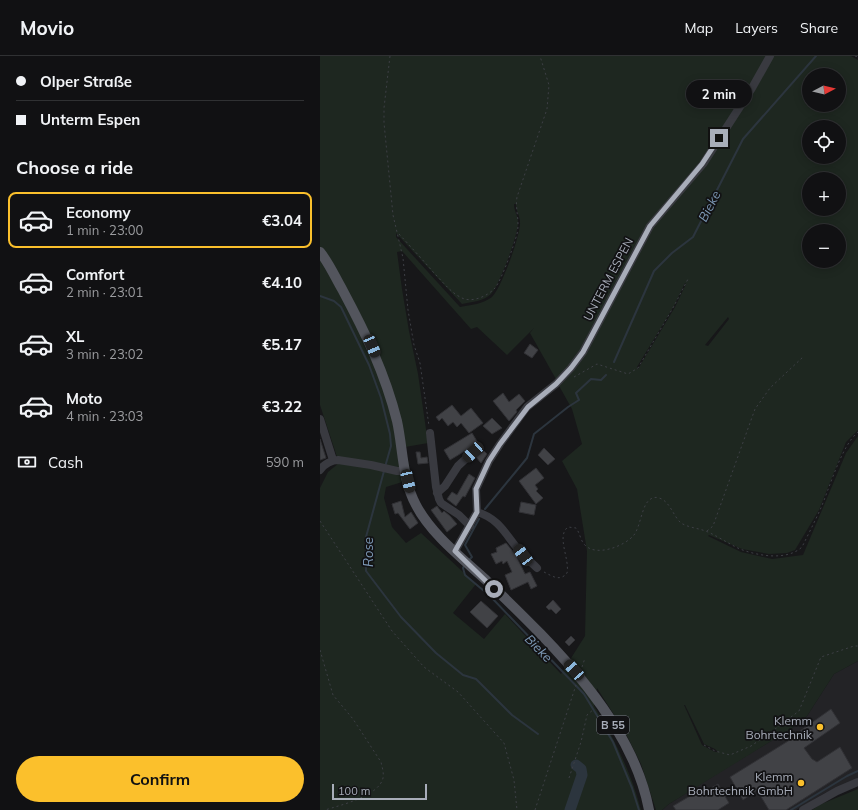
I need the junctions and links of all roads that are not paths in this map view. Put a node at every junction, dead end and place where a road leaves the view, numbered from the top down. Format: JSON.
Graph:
{"nodes":[{"id":1,"x":770,"y":56,"type":"edge"},
{"id":2,"x":320,"y":252,"type":"edge"},
{"id":3,"x":320,"y":420,"type":"edge"},
{"id":4,"x":430,"y":433,"type":"road end"},
{"id":5,"x":473,"y":452,"type":"dead end"},
{"id":6,"x":333,"y":460,"type":"junction"},
{"id":7,"x":321,"y":467,"type":"edge"},
{"id":8,"x":405,"y":471,"type":"junction"},
{"id":9,"x":437,"y":493,"type":"junction"},
{"id":10,"x":477,"y":512,"type":"junction"},
{"id":11,"x":470,"y":526,"type":"junction"},
{"id":12,"x":459,"y":555,"type":"junction"},
{"id":13,"x":537,"y":568,"type":"road end"},
{"id":14,"x":858,"y":782,"type":"edge"},
{"id":15,"x":649,"y":810,"type":"edge"},
{"id":16,"x":803,"y":810,"type":"edge"}],
"edges":[{"from":1,"to":10,"type":"street","name":"UNTERM ESPEN"},
{"from":2,"to":8,"type":"main road","number":"B 55"},
{"from":3,"to":6,"type":"street"},
{"from":4,"to":9,"type":"street"},
{"from":5,"to":9,"type":"street"},
{"from":6,"to":7,"type":"street"},
{"from":6,"to":8,"type":"street"},
{"from":8,"to":12,"type":"main road","number":"B 55"},
{"from":9,"to":11,"type":"street"},
{"from":10,"to":11,"type":"street"},
{"from":10,"to":13,"type":"street"},
{"from":11,"to":12,"type":"street"},
{"from":12,"to":15,"type":"main road","number":"B 55"},
{"from":14,"to":16,"type":"street"}]}
